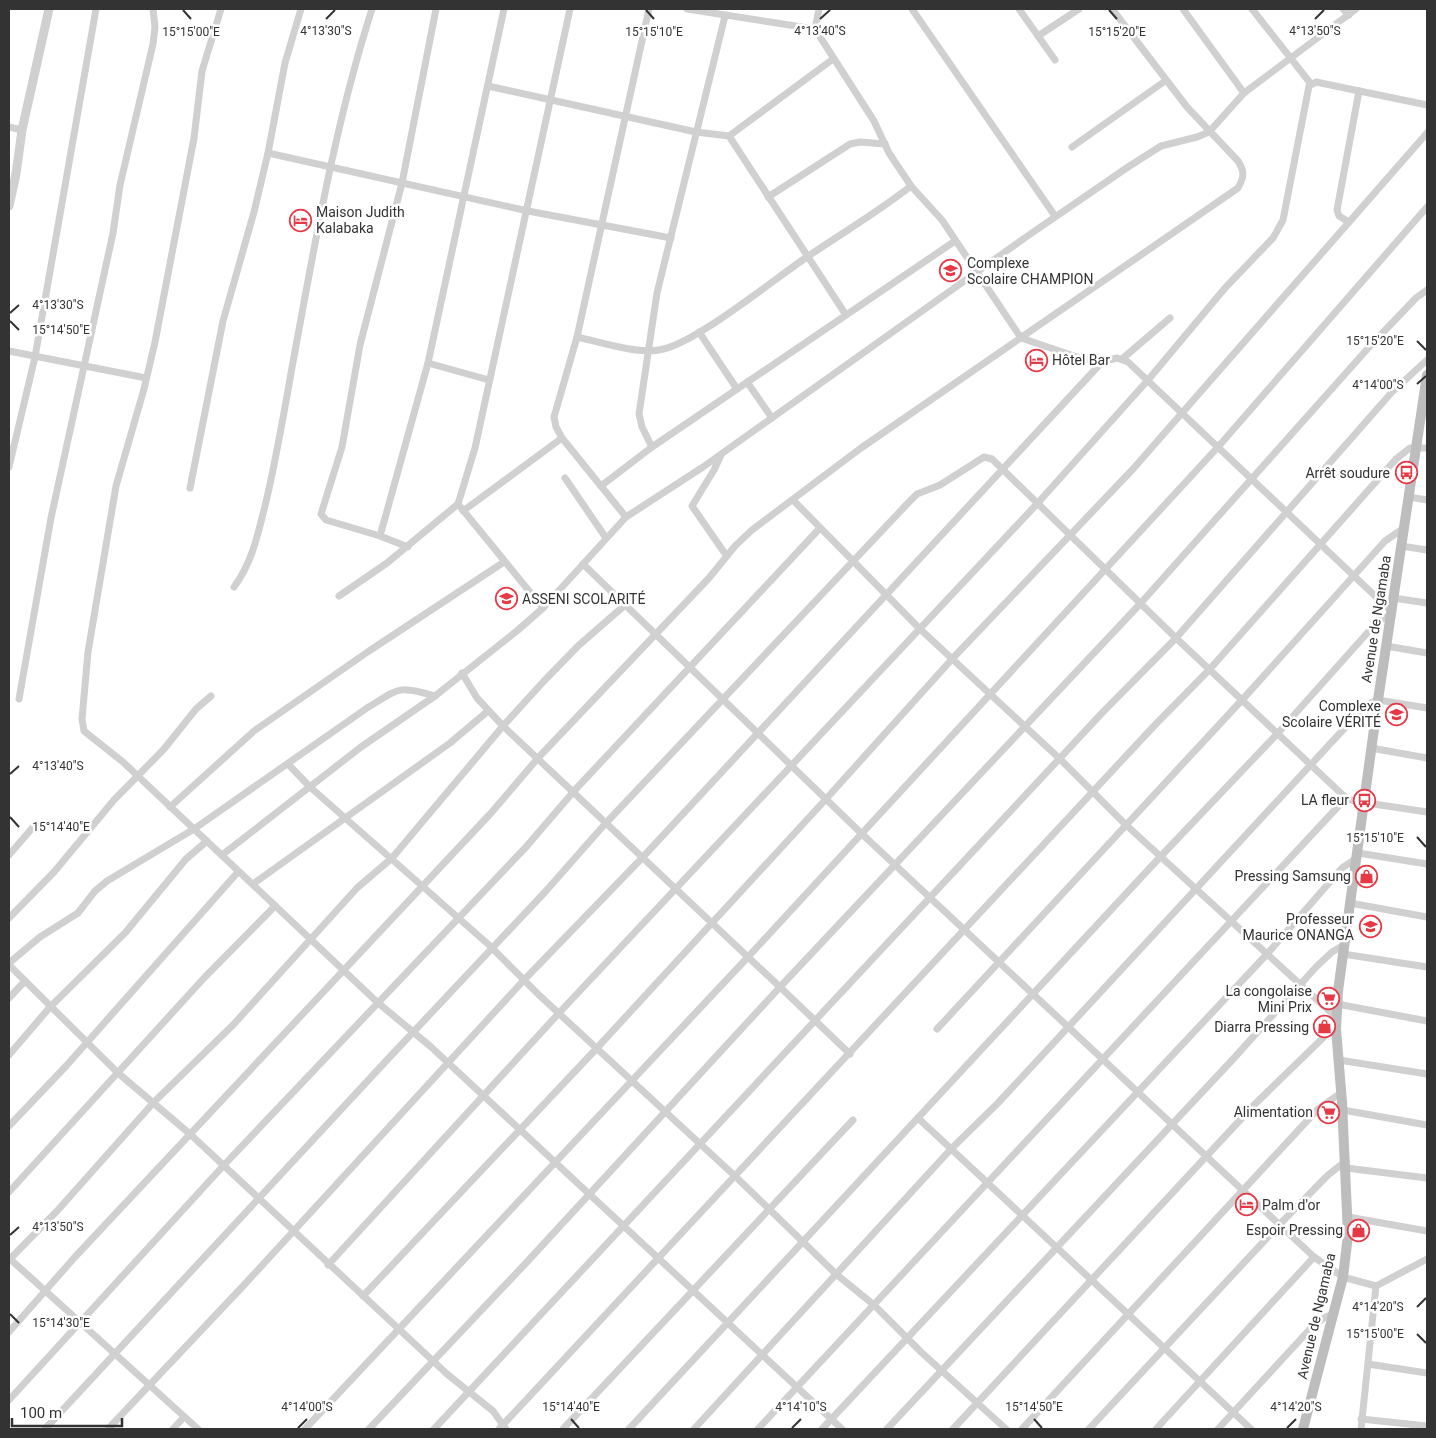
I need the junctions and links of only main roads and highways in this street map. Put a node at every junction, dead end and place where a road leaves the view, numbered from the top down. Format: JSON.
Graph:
{"nodes":[{"id":1,"x":1427,"y":375,"type":"edge"},
{"id":2,"x":1426,"y":392,"type":"edge"},
{"id":3,"x":1422,"y":448,"type":"edge"},
{"id":4,"x":1302,"y":1429,"type":"edge"}],
"edges":[{"from":1,"to":2,"type":"main road","name":"Avenue de Ngamaba"},
{"from":2,"to":3,"type":"main road","name":"Avenue de Ngamaba"},
{"from":3,"to":4,"type":"main road","name":"Avenue de Ngamaba"}]}
